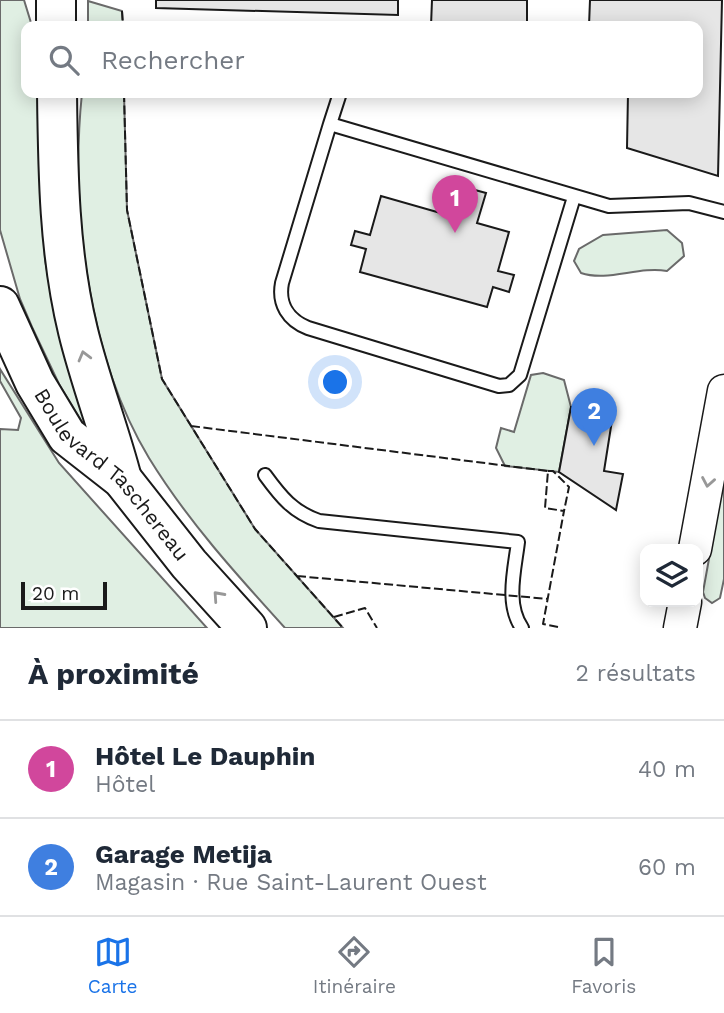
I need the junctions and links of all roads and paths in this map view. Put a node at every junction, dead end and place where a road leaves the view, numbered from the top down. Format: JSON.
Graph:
{"nodes":[{"id":1,"x":56,"y":0,"type":"edge"},
{"id":2,"x":56,"y":21,"type":"edge"},
{"id":3,"x":57,"y":98,"type":"edge"},
{"id":4,"x":338,"y":98,"type":"edge"},
{"id":5,"x":330,"y":124,"type":"junction"},
{"id":6,"x":574,"y":197,"type":"junction"},
{"id":7,"x":724,"y":212,"type":"edge"},
{"id":8,"x":0,"y":306,"type":"edge"},
{"id":9,"x":724,"y":391,"type":"edge"},
{"id":10,"x":265,"y":475,"type":"dead end"},
{"id":11,"x":122,"y":479,"type":"junction"},
{"id":12,"x":696,"y":544,"type":"edge"},
{"id":13,"x":684,"y":607,"type":"edge"},
{"id":14,"x":247,"y":628,"type":"edge"},
{"id":15,"x":522,"y":628,"type":"edge"},
{"id":16,"x":680,"y":628,"type":"edge"}],
"edges":[{"from":1,"to":2,"type":"highway"},
{"from":11,"to":3,"type":"highway","one_way":true},
{"from":4,"to":5,"type":"lane"},
{"from":5,"to":6,"type":"lane"},
{"from":5,"to":6,"type":"lane"},
{"from":6,"to":7,"type":"lane"},
{"from":8,"to":11,"type":"highway","name":"Boulevard Taschereau"},
{"from":9,"to":12,"type":"street","one_way":true},
{"from":10,"to":15,"type":"lane"},
{"from":14,"to":11,"type":"highway","name":"Boulevard Taschereau","one_way":true},
{"from":13,"to":16,"type":"street"}]}
